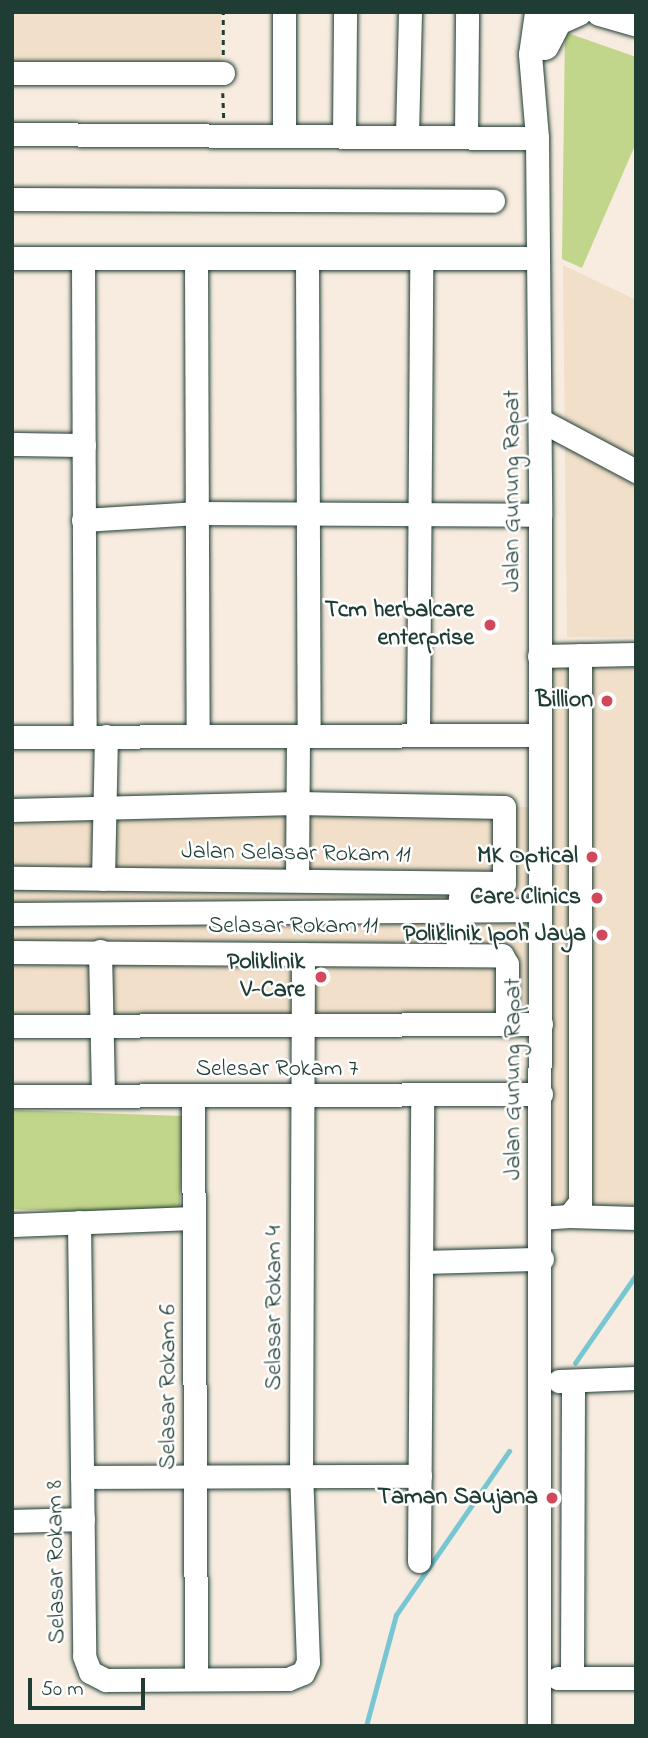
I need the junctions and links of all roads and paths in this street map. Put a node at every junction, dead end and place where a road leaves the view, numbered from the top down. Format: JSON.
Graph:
{"nodes":[{"id":1,"x":284,"y":12,"type":"edge"},
{"id":2,"x":345,"y":12,"type":"edge"},
{"id":3,"x":410,"y":12,"type":"edge"},
{"id":4,"x":467,"y":12,"type":"edge"},
{"id":5,"x":536,"y":12,"type":"edge"},
{"id":6,"x":551,"y":12,"type":"edge"},
{"id":7,"x":578,"y":12,"type":"edge"},
{"id":8,"x":600,"y":12,"type":"edge"},
{"id":9,"x":636,"y":22,"type":"edge"},
{"id":10,"x":545,"y":46,"type":"junction"},
{"id":11,"x":12,"y":73,"type":"edge"},
{"id":12,"x":223,"y":73,"type":"dead end"},
{"id":13,"x":12,"y":134,"type":"edge"},
{"id":14,"x":284,"y":134,"type":"junction"},
{"id":15,"x":344,"y":135,"type":"junction"},
{"id":16,"x":407,"y":135,"type":"junction"},
{"id":17,"x":466,"y":136,"type":"junction"},
{"id":18,"x":537,"y":138,"type":"junction"},
{"id":19,"x":12,"y":199,"type":"edge"},
{"id":20,"x":493,"y":201,"type":"dead end"},
{"id":21,"x":421,"y":257,"type":"junction"},
{"id":22,"x":12,"y":258,"type":"edge"},
{"id":23,"x":83,"y":258,"type":"junction"},
{"id":24,"x":196,"y":258,"type":"junction"},
{"id":25,"x":307,"y":258,"type":"junction"},
{"id":26,"x":538,"y":258,"type":"junction"},
{"id":27,"x":540,"y":420,"type":"junction"},
{"id":28,"x":12,"y":443,"type":"edge"},
{"id":29,"x":84,"y":445,"type":"junction"},
{"id":30,"x":636,"y":471,"type":"edge"},
{"id":31,"x":198,"y":513,"type":"junction"},
{"id":32,"x":421,"y":514,"type":"junction"},
{"id":33,"x":540,"y":514,"type":"junction"},
{"id":34,"x":310,"y":515,"type":"junction"},
{"id":35,"x":83,"y":520,"type":"junction"},
{"id":36,"x":636,"y":654,"type":"edge"},
{"id":37,"x":580,"y":655,"type":"junction"},
{"id":38,"x":539,"y":656,"type":"junction"},
{"id":39,"x":198,"y":734,"type":"junction"},
{"id":40,"x":418,"y":735,"type":"junction"},
{"id":41,"x":540,"y":735,"type":"junction"},
{"id":42,"x":95,"y":736,"type":"junction"},
{"id":43,"x":304,"y":736,"type":"junction"},
{"id":44,"x":12,"y":737,"type":"edge"},
{"id":45,"x":297,"y":803,"type":"junction"},
{"id":46,"x":102,"y":808,"type":"junction"},
{"id":47,"x":12,"y":810,"type":"edge"},
{"id":48,"x":12,"y":878,"type":"edge"},
{"id":49,"x":103,"y":879,"type":"junction"},
{"id":50,"x":297,"y":880,"type":"junction"},
{"id":51,"x":461,"y":882,"type":"junction"},
{"id":52,"x":540,"y":910,"type":"junction"},
{"id":53,"x":460,"y":911,"type":"junction"},
{"id":54,"x":12,"y":914,"type":"edge"},
{"id":55,"x":100,"y":951,"type":"junction"},
{"id":56,"x":12,"y":952,"type":"edge"},
{"id":57,"x":303,"y":954,"type":"junction"},
{"id":58,"x":457,"y":954,"type":"junction"},
{"id":59,"x":103,"y":1024,"type":"junction"},
{"id":60,"x":541,"y":1024,"type":"junction"},
{"id":61,"x":507,"y":1025,"type":"junction"},
{"id":62,"x":12,"y":1026,"type":"edge"},
{"id":63,"x":301,"y":1027,"type":"junction"},
{"id":64,"x":541,"y":1094,"type":"junction"},
{"id":65,"x":103,"y":1095,"type":"junction"},
{"id":66,"x":12,"y":1096,"type":"edge"},
{"id":67,"x":193,"y":1096,"type":"junction"},
{"id":68,"x":302,"y":1097,"type":"junction"},
{"id":69,"x":422,"y":1097,"type":"junction"},
{"id":70,"x":569,"y":1216,"type":"junction"},
{"id":71,"x":194,"y":1218,"type":"junction"},
{"id":72,"x":540,"y":1218,"type":"junction"},
{"id":73,"x":636,"y":1218,"type":"edge"},
{"id":74,"x":79,"y":1222,"type":"junction"},
{"id":75,"x":12,"y":1225,"type":"edge"},
{"id":76,"x":542,"y":1259,"type":"junction"},
{"id":77,"x":424,"y":1262,"type":"junction"},
{"id":78,"x":636,"y":1378,"type":"edge"},
{"id":79,"x":573,"y":1381,"type":"junction"},
{"id":80,"x":542,"y":1382,"type":"junction"},
{"id":81,"x":196,"y":1475,"type":"junction"},
{"id":82,"x":301,"y":1475,"type":"junction"},
{"id":83,"x":82,"y":1476,"type":"junction"},
{"id":84,"x":420,"y":1476,"type":"junction"},
{"id":85,"x":83,"y":1519,"type":"junction"},
{"id":86,"x":12,"y":1521,"type":"edge"},
{"id":87,"x":419,"y":1561,"type":"dead end"},
{"id":88,"x":308,"y":1662,"type":"joint"},
{"id":89,"x":196,"y":1677,"type":"junction"},
{"id":90,"x":572,"y":1677,"type":"junction"},
{"id":91,"x":540,"y":1678,"type":"junction"},
{"id":92,"x":636,"y":1678,"type":"edge"},
{"id":93,"x":539,"y":1726,"type":"edge"}],
"edges":[{"from":1,"to":14,"type":"street"},
{"from":2,"to":15,"type":"street"},
{"from":3,"to":16,"type":"street"},
{"from":4,"to":17,"type":"street"},
{"from":5,"to":18,"type":"street","name":"Jalan Gunung Rapat"},
{"from":6,"to":10,"type":"street","name":"Jalan Gunung Rapat"},
{"from":7,"to":10,"type":"main road"},
{"from":8,"to":9,"type":"main road"},
{"from":10,"to":18,"type":"street","name":"Jalan Gunung Rapat"},
{"from":11,"to":12,"type":"street"},
{"from":13,"to":14,"type":"street"},
{"from":14,"to":15,"type":"street"},
{"from":15,"to":16,"type":"street"},
{"from":16,"to":17,"type":"street"},
{"from":17,"to":18,"type":"street"},
{"from":18,"to":26,"type":"street","name":"Jalan Gunung Rapat"},
{"from":19,"to":20,"type":"street"},
{"from":21,"to":25,"type":"street"},
{"from":21,"to":26,"type":"street"},
{"from":21,"to":32,"type":"street"},
{"from":22,"to":23,"type":"street"},
{"from":23,"to":24,"type":"street"},
{"from":23,"to":29,"type":"street"},
{"from":24,"to":25,"type":"street"},
{"from":24,"to":31,"type":"street"},
{"from":25,"to":34,"type":"street"},
{"from":26,"to":27,"type":"street","name":"Jalan Gunung Rapat"},
{"from":27,"to":30,"type":"street"},
{"from":27,"to":33,"type":"street","name":"Jalan Gunung Rapat"},
{"from":28,"to":29,"type":"street"},
{"from":29,"to":35,"type":"street"},
{"from":31,"to":34,"type":"street"},
{"from":31,"to":35,"type":"street"},
{"from":31,"to":39,"type":"street"},
{"from":32,"to":33,"type":"street"},
{"from":32,"to":34,"type":"street"},
{"from":32,"to":40,"type":"street"},
{"from":33,"to":38,"type":"street","name":"Jalan Gunung Rapat"},
{"from":34,"to":43,"type":"street"},
{"from":35,"to":42,"type":"street"},
{"from":36,"to":37,"type":"street"},
{"from":37,"to":38,"type":"street"},
{"from":37,"to":70,"type":"street"},
{"from":38,"to":41,"type":"street","name":"Jalan Gunung Rapat"},
{"from":39,"to":42,"type":"street"},
{"from":39,"to":43,"type":"street"},
{"from":40,"to":41,"type":"street"},
{"from":40,"to":43,"type":"street"},
{"from":41,"to":52,"type":"street","name":"Jalan Gunung Rapat"},
{"from":42,"to":44,"type":"street"},
{"from":42,"to":46,"type":"street"},
{"from":43,"to":45,"type":"street"},
{"from":45,"to":46,"type":"street"},
{"from":45,"to":50,"type":"street"},
{"from":45,"to":51,"type":"street","name":"Jalan Selasar Rokam 11"},
{"from":46,"to":47,"type":"street"},
{"from":46,"to":49,"type":"street"},
{"from":48,"to":49,"type":"street","name":"Jalan Selasar Rokam 11"},
{"from":49,"to":50,"type":"street","name":"Jalan Selasar Rokam 11"},
{"from":50,"to":51,"type":"street","name":"Jalan Selasar Rokam 11"},
{"from":51,"to":53,"type":"street"},
{"from":52,"to":53,"type":"street","name":"Selasar Rokam 11"},
{"from":52,"to":60,"type":"street","name":"Jalan Gunung Rapat"},
{"from":53,"to":54,"type":"street","name":"Selasar Rokam 11"},
{"from":53,"to":58,"type":"street"},
{"from":55,"to":56,"type":"street","name":"Selasar Rokam 11"},
{"from":55,"to":57,"type":"street","name":"Selasar Rokam 11"},
{"from":55,"to":59,"type":"street"},
{"from":57,"to":58,"type":"street","name":"Selasar Rokam 11"},
{"from":57,"to":63,"type":"street","name":"Selasar Rokam 4"},
{"from":58,"to":61,"type":"street","name":"Selasar Rokam 11"},
{"from":59,"to":62,"type":"street"},
{"from":59,"to":63,"type":"street"},
{"from":59,"to":65,"type":"street"},
{"from":60,"to":61,"type":"street"},
{"from":60,"to":64,"type":"street","name":"Jalan Gunung Rapat"},
{"from":61,"to":63,"type":"street"},
{"from":63,"to":68,"type":"street","name":"Selasar Rokam 4"},
{"from":64,"to":69,"type":"street","name":"Selesar Rokam 7"},
{"from":64,"to":72,"type":"street","name":"Jalan Gunung Rapat"},
{"from":65,"to":66,"type":"street","name":"Selesar Rokam 7"},
{"from":65,"to":67,"type":"street","name":"Selesar Rokam 7"},
{"from":67,"to":68,"type":"street","name":"Selesar Rokam 7"},
{"from":67,"to":71,"type":"street","name":"Selasar Rokam 6"},
{"from":68,"to":69,"type":"street","name":"Selesar Rokam 7"},
{"from":68,"to":82,"type":"street","name":"Selasar Rokam 4"},
{"from":69,"to":77,"type":"street"},
{"from":70,"to":72,"type":"street"},
{"from":70,"to":73,"type":"street"},
{"from":71,"to":74,"type":"street"},
{"from":71,"to":81,"type":"street","name":"Selasar Rokam 6"},
{"from":72,"to":76,"type":"street","name":"Jalan Gunung Rapat"},
{"from":74,"to":75,"type":"street"},
{"from":74,"to":83,"type":"street","name":"Selasar Rokam 8"},
{"from":76,"to":77,"type":"street"},
{"from":76,"to":80,"type":"street","name":"Jalan Gunung Rapat"},
{"from":77,"to":84,"type":"street"},
{"from":78,"to":79,"type":"street"},
{"from":79,"to":80,"type":"street"},
{"from":79,"to":90,"type":"street"},
{"from":80,"to":91,"type":"street","name":"Jalan Gunung Rapat"},
{"from":81,"to":82,"type":"street"},
{"from":81,"to":83,"type":"street"},
{"from":81,"to":89,"type":"street","name":"Selasar Rokam 6"},
{"from":82,"to":84,"type":"street"},
{"from":82,"to":88,"type":"street","name":"Selasar Rokam 4"},
{"from":83,"to":85,"type":"street","name":"Selasar Rokam 8"},
{"from":84,"to":87,"type":"street"},
{"from":85,"to":86,"type":"street"},
{"from":85,"to":89,"type":"street","name":"Selasar Rokam 8"},
{"from":88,"to":89,"type":"street","name":"Selasar Rokam 8"},
{"from":90,"to":91,"type":"street"},
{"from":90,"to":92,"type":"street"},
{"from":91,"to":93,"type":"street","name":"Jalan Gunung Rapat"}]}
